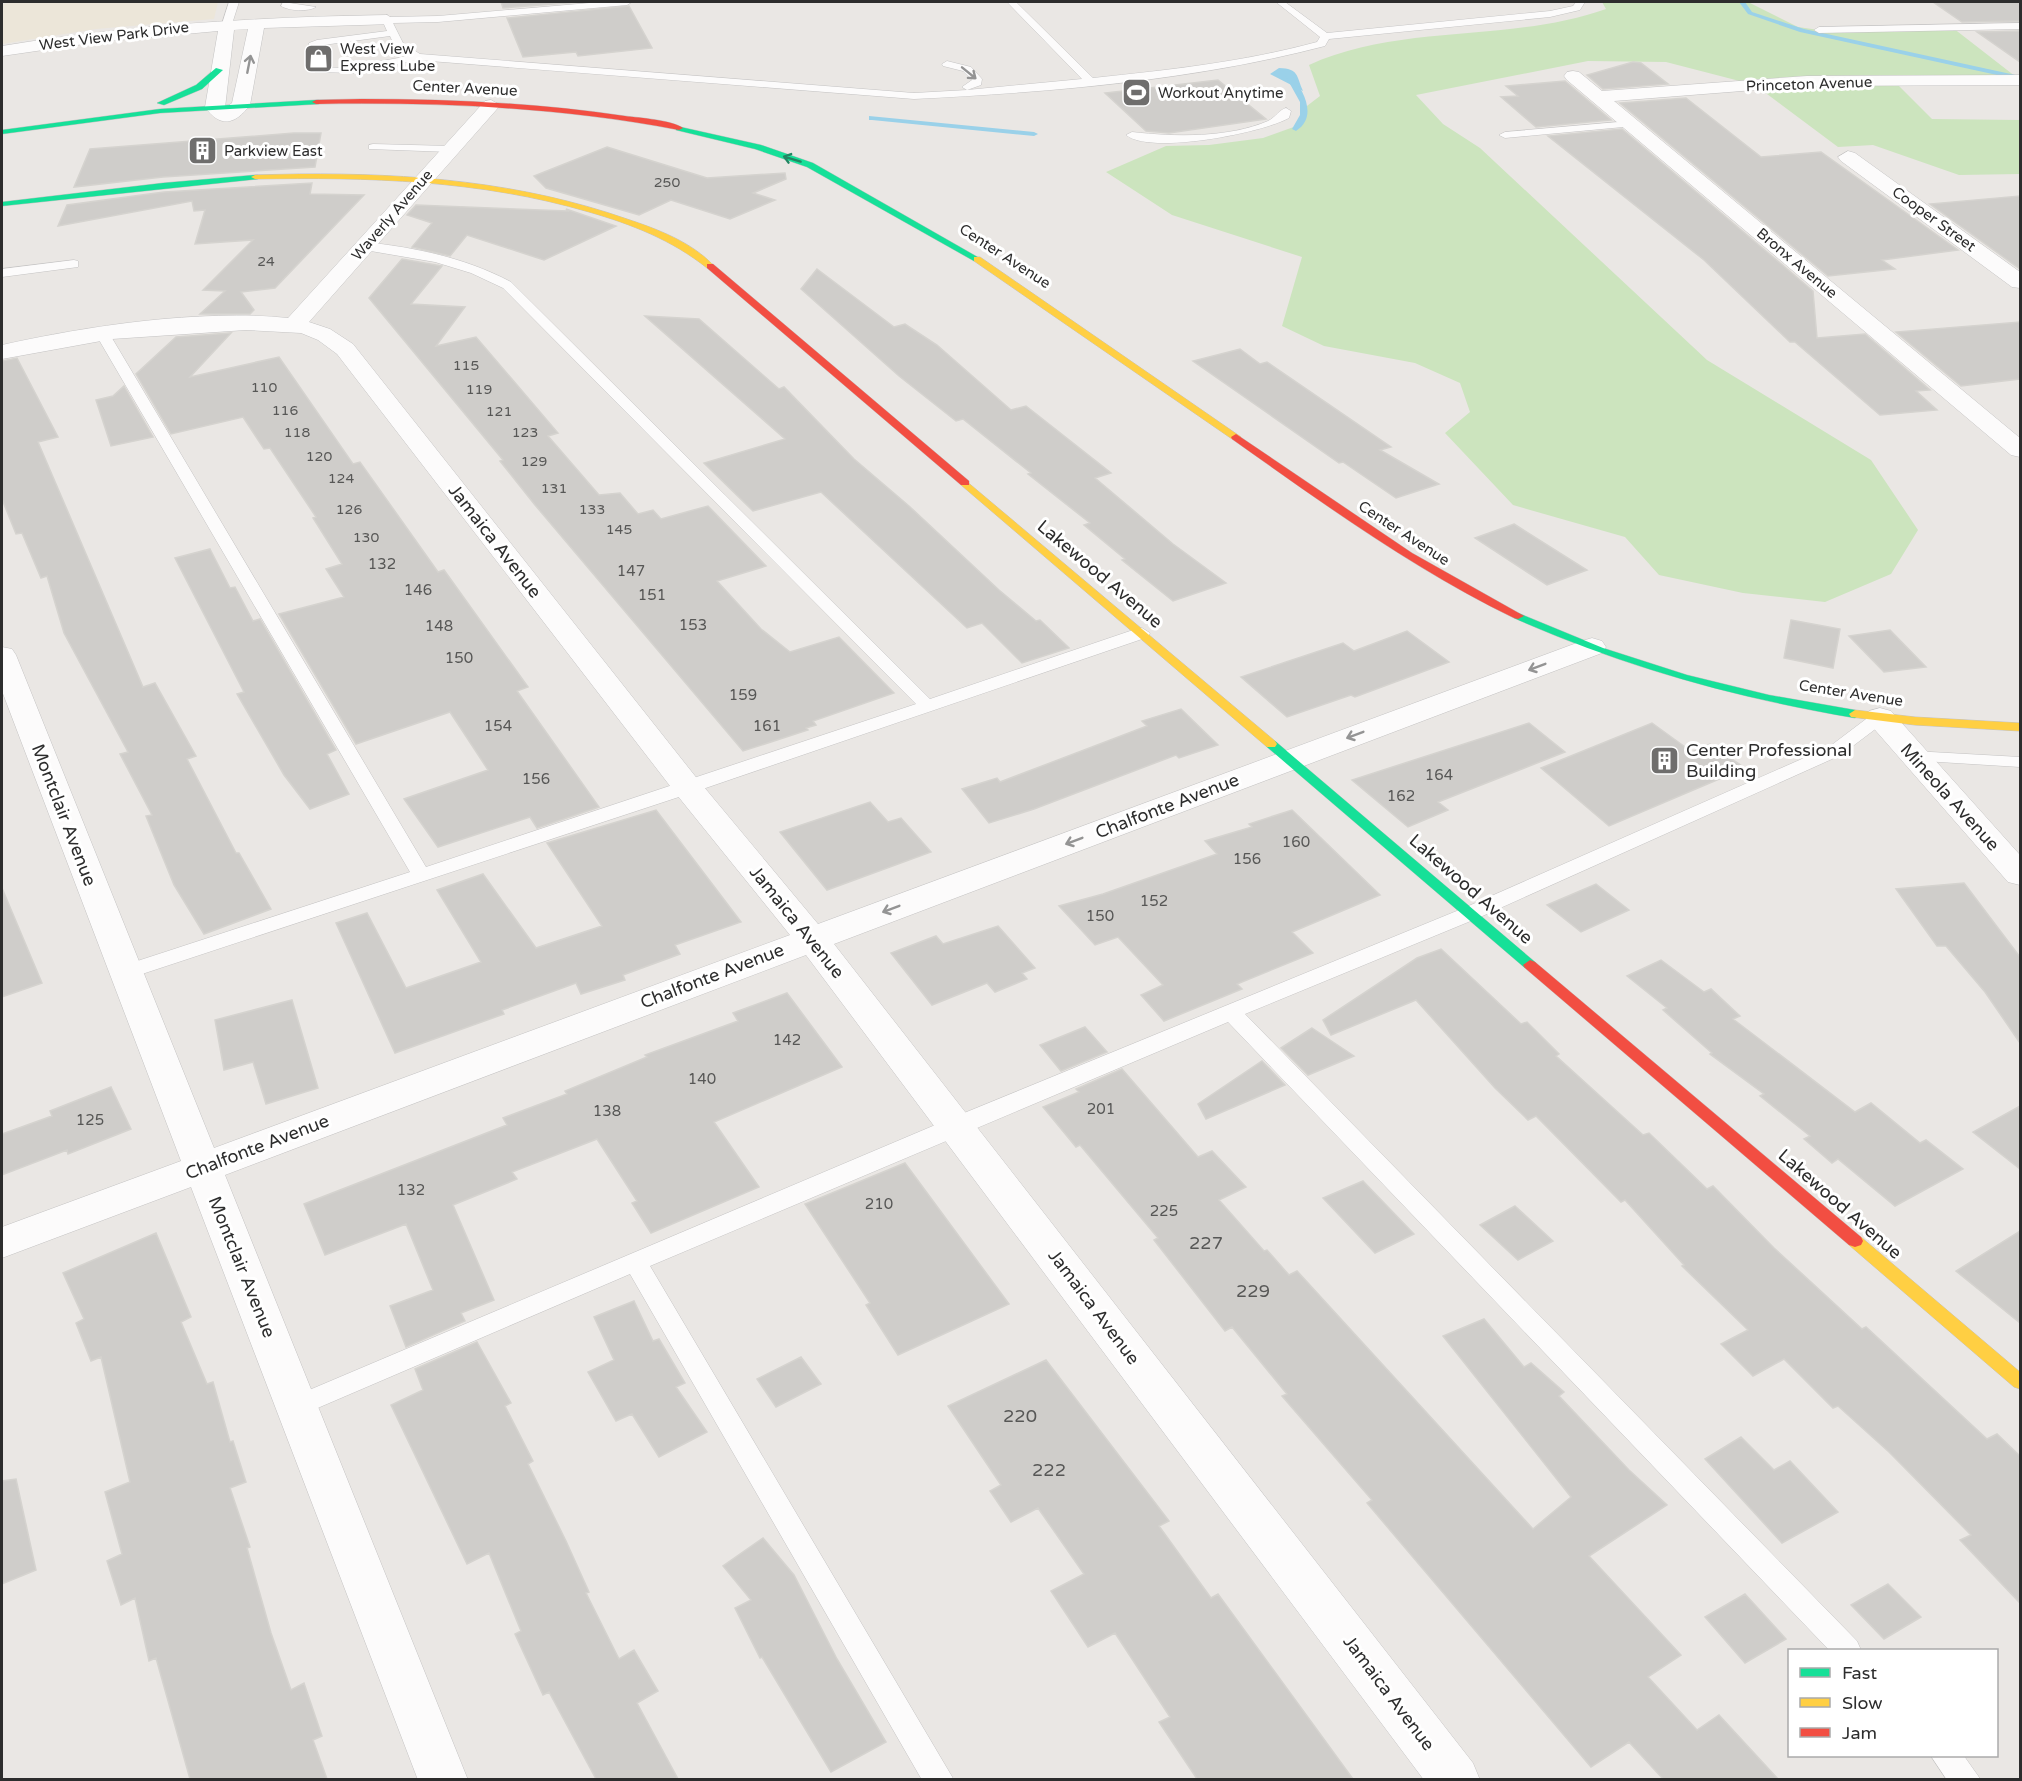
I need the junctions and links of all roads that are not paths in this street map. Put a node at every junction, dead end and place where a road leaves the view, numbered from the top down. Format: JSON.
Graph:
{"nodes":[{"id":1,"x":234,"y":2,"type":"edge"},
{"id":2,"x":287,"y":2,"type":"edge"},
{"id":3,"x":627,"y":2,"type":"edge"},
{"id":4,"x":1011,"y":2,"type":"edge"},
{"id":5,"x":1280,"y":2,"type":"edge"},
{"id":6,"x":1580,"y":2,"type":"edge"},
{"id":7,"x":311,"y":10,"type":"edge"},
{"id":8,"x":257,"y":23,"type":"junction"},
{"id":9,"x":227,"y":24,"type":"junction"},
{"id":10,"x":390,"y":26,"type":"junction"},
{"id":11,"x":2020,"y":26,"type":"edge"},
{"id":12,"x":1819,"y":30,"type":"dead end"},
{"id":13,"x":1325,"y":36,"type":"junction"},
{"id":14,"x":2,"y":51,"type":"edge"},
{"id":15,"x":417,"y":57,"type":"junction"},
{"id":16,"x":947,"y":64,"type":"dead end"},
{"id":17,"x":219,"y":70,"type":"junction"},
{"id":18,"x":1573,"y":76,"type":"dead end"},
{"id":19,"x":2020,"y":80,"type":"edge"},
{"id":20,"x":1091,"y":82,"type":"junction"},
{"id":21,"x":967,"y":87,"type":"dead end"},
{"id":22,"x":1599,"y":98,"type":"junction"},
{"id":23,"x":241,"y":105,"type":"junction"},
{"id":24,"x":487,"y":109,"type":"junction"},
{"id":25,"x":1286,"y":111,"type":"dead end"},
{"id":26,"x":219,"y":112,"type":"junction"},
{"id":27,"x":128,"y":114,"type":"junction"},
{"id":28,"x":1630,"y":124,"type":"junction"},
{"id":29,"x":2,"y":132,"type":"edge"},
{"id":30,"x":1132,"y":135,"type":"dead end"},
{"id":31,"x":1505,"y":135,"type":"dead end"},
{"id":32,"x":2,"y":142,"type":"edge"},
{"id":33,"x":373,"y":147,"type":"dead end"},
{"id":34,"x":450,"y":149,"type":"junction"},
{"id":35,"x":1848,"y":157,"type":"dead end"},
{"id":36,"x":424,"y":178,"type":"junction"},
{"id":37,"x":844,"y":185,"type":"junction"},
{"id":38,"x":2,"y":204,"type":"edge"},
{"id":39,"x":363,"y":246,"type":"junction"},
{"id":40,"x":74,"y":264,"type":"dead end"},
{"id":41,"x":2,"y":273,"type":"edge"},
{"id":42,"x":2020,"y":282,"type":"edge"},
{"id":43,"x":293,"y":326,"type":"junction"},
{"id":44,"x":102,"y":333,"type":"junction"},
{"id":45,"x":2,"y":352,"type":"edge"},
{"id":46,"x":2020,"y":450,"type":"edge"},
{"id":47,"x":1142,"y":633,"type":"junction"},
{"id":48,"x":1592,"y":646,"type":"junction"},
{"id":49,"x":2,"y":655,"type":"edge"},
{"id":50,"x":928,"y":707,"type":"junction"},
{"id":51,"x":1880,"y":717,"type":"junction"},
{"id":52,"x":2020,"y":727,"type":"edge"},
{"id":53,"x":1913,"y":756,"type":"junction"},
{"id":54,"x":1292,"y":759,"type":"junction"},
{"id":55,"x":2020,"y":762,"type":"edge"},
{"id":56,"x":688,"y":788,"type":"junction"},
{"id":57,"x":421,"y":875,"type":"junction"},
{"id":58,"x":2020,"y":875,"type":"edge"},
{"id":59,"x":1471,"y":913,"type":"junction"},
{"id":60,"x":812,"y":939,"type":"junction"},
{"id":61,"x":126,"y":972,"type":"junction"},
{"id":62,"x":1232,"y":1013,"type":"junction"},
{"id":63,"x":955,"y":1126,"type":"junction"},
{"id":64,"x":203,"y":1167,"type":"junction"},
{"id":65,"x":2,"y":1243,"type":"edge"},
{"id":66,"x":635,"y":1262,"type":"junction"},
{"id":67,"x":2020,"y":1382,"type":"edge"},
{"id":68,"x":297,"y":1406,"type":"junction"},
{"id":69,"x":1846,"y":1649,"type":"edge"},
{"id":70,"x":1948,"y":1757,"type":"edge"},
{"id":71,"x":443,"y":1779,"type":"edge"},
{"id":72,"x":939,"y":1779,"type":"edge"},
{"id":73,"x":1455,"y":1779,"type":"edge"},
{"id":74,"x":1966,"y":1779,"type":"edge"}],
"edges":[{"from":1,"to":9,"type":"lane"},
{"from":2,"to":7,"type":"lane"},
{"from":3,"to":10,"type":"lane"},
{"from":4,"to":20,"type":"lane"},
{"from":5,"to":13,"type":"lane"},
{"from":6,"to":13,"type":"lane"},
{"from":7,"to":8,"type":"street","name":"West View Park Drive"},
{"from":7,"to":10,"type":"street","name":"West View Park Drive"},
{"from":8,"to":9,"type":"street","name":"West View Park Drive"},
{"from":23,"to":8,"type":"street","one_way":true},
{"from":9,"to":14,"type":"street","name":"West View Park Drive"},
{"from":9,"to":17,"type":"street"},
{"from":10,"to":15,"type":"lane"},
{"from":10,"to":15,"type":"lane"},
{"from":11,"to":12,"type":"lane"},
{"from":13,"to":20,"type":"lane"},
{"from":15,"to":20,"type":"lane"},
{"from":16,"to":21,"type":"lane","one_way":true},
{"from":17,"to":26,"type":"street"},
{"from":17,"to":27,"type":"street"},
{"from":18,"to":22,"type":"street","name":"Bronx Avenue"},
{"from":19,"to":22,"type":"street","name":"Princeton Avenue"},
{"from":22,"to":28,"type":"street","name":"Bronx Avenue"},
{"from":23,"to":24,"type":"street","name":"Center Avenue"},
{"from":23,"to":26,"type":"street"},
{"from":24,"to":26,"type":"street","name":"Center Avenue"},
{"from":24,"to":34,"type":"street","name":"Waverly Avenue"},
{"from":24,"to":37,"type":"street","name":"Center Avenue"},
{"from":37,"to":24,"type":"street","name":"Center Avenue","one_way":true},
{"from":25,"to":30,"type":"lane"},
{"from":26,"to":27,"type":"street","name":"Center Avenue"},
{"from":26,"to":32,"type":"street","name":"Center Avenue"},
{"from":27,"to":29,"type":"street","name":"Center Avenue"},
{"from":28,"to":31,"type":"lane"},
{"from":28,"to":46,"type":"street","name":"Bronx Avenue"},
{"from":33,"to":34,"type":"lane"},
{"from":34,"to":36,"type":"street","name":"Waverly Avenue"},
{"from":35,"to":42,"type":"street","name":"Cooper Street"},
{"from":36,"to":38,"type":"street","name":"Lakewood Avenue"},
{"from":36,"to":39,"type":"street","name":"Waverly Avenue"},
{"from":36,"to":47,"type":"street","name":"Lakewood Avenue"},
{"from":37,"to":48,"type":"street","name":"Center Avenue"},
{"from":39,"to":43,"type":"street","name":"Waverly Avenue"},
{"from":39,"to":50,"type":"lane"},
{"from":40,"to":41,"type":"lane"},
{"from":43,"to":44,"type":"street","name":"Jamaica Avenue"},
{"from":43,"to":56,"type":"street","name":"Jamaica Avenue"},
{"from":44,"to":45,"type":"street","name":"Jamaica Avenue"},
{"from":44,"to":57,"type":"lane"},
{"from":47,"to":50,"type":"lane"},
{"from":47,"to":54,"type":"street","name":"Lakewood Avenue"},
{"from":48,"to":51,"type":"street","name":"Center Avenue"},
{"from":48,"to":54,"type":"street","name":"Chalfonte Avenue","one_way":true},
{"from":49,"to":61,"type":"street","name":"Montclair Avenue"},
{"from":50,"to":56,"type":"lane"},
{"from":51,"to":52,"type":"street","name":"Center Avenue"},
{"from":51,"to":53,"type":"street","name":"Mineola Avenue"},
{"from":51,"to":59,"type":"lane"},
{"from":53,"to":55,"type":"lane"},
{"from":53,"to":58,"type":"street","name":"Mineola Avenue"},
{"from":54,"to":59,"type":"street","name":"Lakewood Avenue"},
{"from":54,"to":60,"type":"street","name":"Chalfonte Avenue","one_way":true},
{"from":56,"to":57,"type":"lane"},
{"from":56,"to":60,"type":"street","name":"Jamaica Avenue"},
{"from":57,"to":61,"type":"lane"},
{"from":59,"to":62,"type":"lane"},
{"from":59,"to":67,"type":"street","name":"Lakewood Avenue"},
{"from":60,"to":63,"type":"street","name":"Jamaica Avenue"},
{"from":60,"to":64,"type":"street","name":"Chalfonte Avenue"},
{"from":61,"to":64,"type":"street","name":"Montclair Avenue"},
{"from":62,"to":63,"type":"lane"},
{"from":62,"to":69,"type":"lane"},
{"from":63,"to":66,"type":"lane"},
{"from":63,"to":73,"type":"street","name":"Jamaica Avenue"},
{"from":64,"to":65,"type":"street","name":"Chalfonte Avenue"},
{"from":64,"to":68,"type":"street","name":"Montclair Avenue"},
{"from":66,"to":68,"type":"lane"},
{"from":66,"to":72,"type":"lane"},
{"from":68,"to":71,"type":"street","name":"Montclair Avenue"},
{"from":70,"to":74,"type":"lane"}]}
